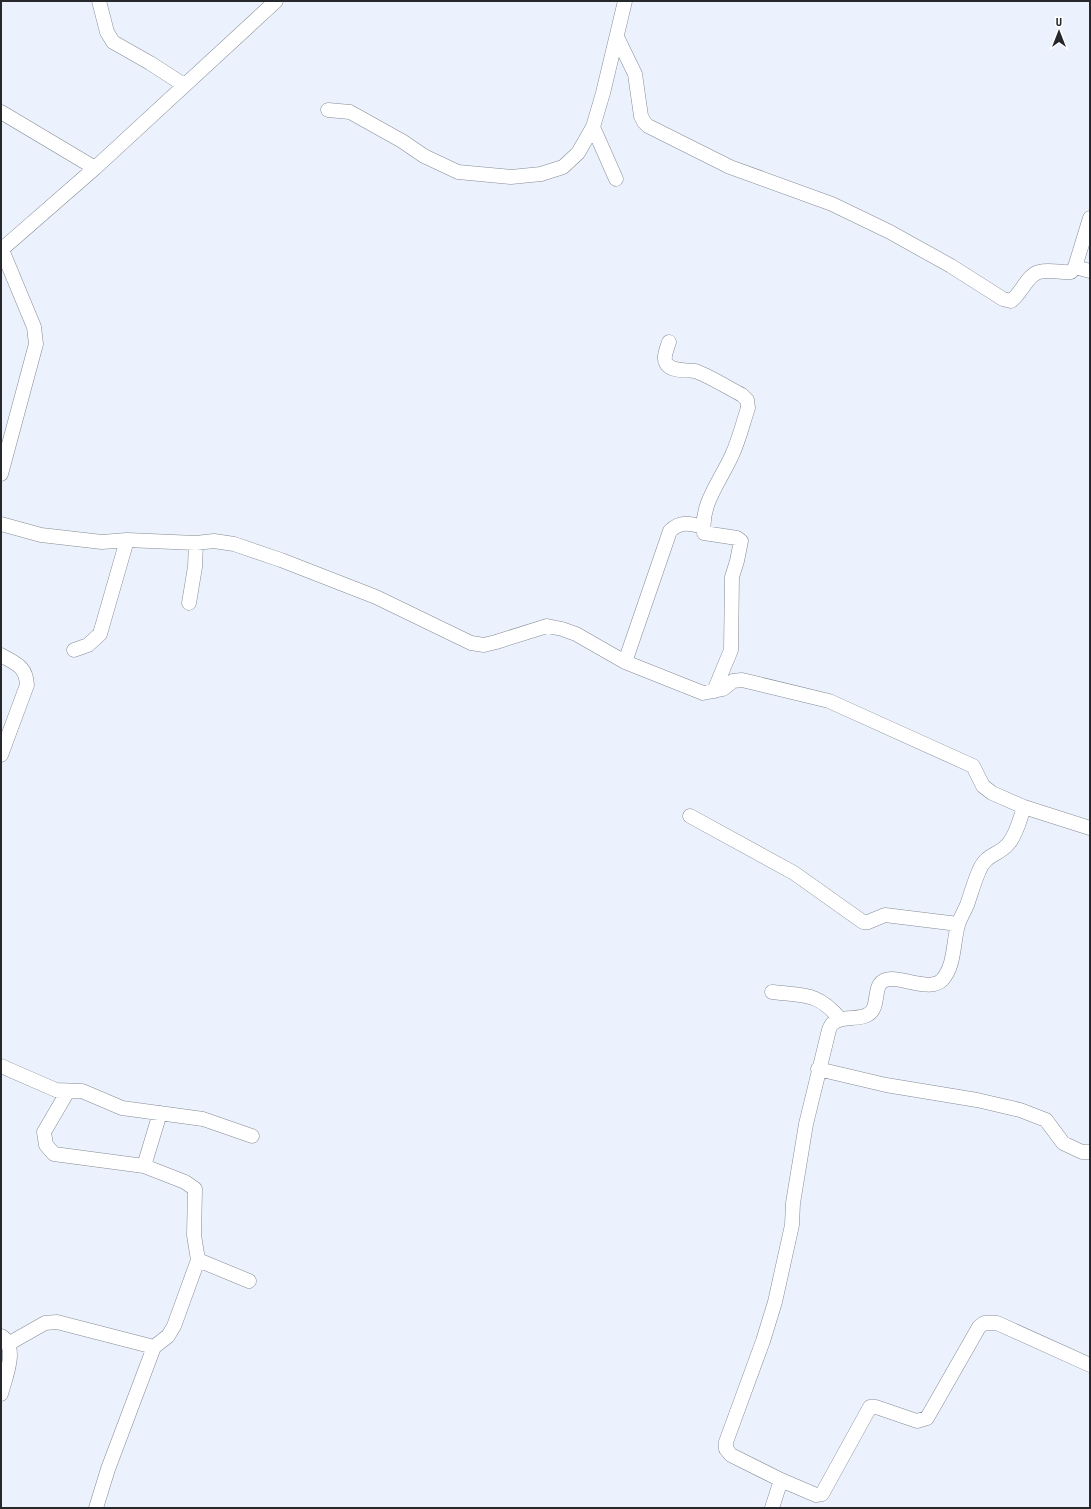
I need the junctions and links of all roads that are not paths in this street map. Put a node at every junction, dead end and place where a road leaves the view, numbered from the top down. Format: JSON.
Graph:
{"nodes":[{"id":1,"x":99,"y":1,"type":"edge"},
{"id":2,"x":276,"y":1,"type":"edge"},
{"id":3,"x":625,"y":1,"type":"edge"},
{"id":4,"x":617,"y":37,"type":"junction"},
{"id":5,"x":184,"y":85,"type":"junction"},
{"id":6,"x":328,"y":110,"type":"dead end"},
{"id":7,"x":1,"y":112,"type":"edge"},
{"id":8,"x":593,"y":127,"type":"junction"},
{"id":9,"x":95,"y":168,"type":"junction"},
{"id":10,"x":616,"y":179,"type":"dead end"},
{"id":11,"x":1090,"y":218,"type":"edge"},
{"id":12,"x":1,"y":250,"type":"edge"},
{"id":13,"x":1075,"y":267,"type":"junction"},
{"id":14,"x":1090,"y":271,"type":"edge"},
{"id":15,"x":669,"y":342,"type":"dead end"},
{"id":16,"x":1,"y":474,"type":"edge"},
{"id":17,"x":1,"y":524,"type":"edge"},
{"id":18,"x":703,"y":527,"type":"junction"},
{"id":19,"x":127,"y":540,"type":"junction"},
{"id":20,"x":196,"y":543,"type":"junction"},
{"id":21,"x":189,"y":602,"type":"dead end"},
{"id":22,"x":74,"y":650,"type":"dead end"},
{"id":23,"x":1,"y":655,"type":"edge"},
{"id":24,"x":625,"y":662,"type":"junction"},
{"id":25,"x":714,"y":691,"type":"junction"},
{"id":26,"x":1,"y":754,"type":"edge"},
{"id":27,"x":1024,"y":807,"type":"junction"},
{"id":28,"x":690,"y":816,"type":"dead end"},
{"id":29,"x":1090,"y":828,"type":"edge"},
{"id":30,"x":958,"y":924,"type":"junction"},
{"id":31,"x":772,"y":992,"type":"dead end"},
{"id":32,"x":840,"y":1019,"type":"junction"},
{"id":33,"x":1,"y":1066,"type":"edge"},
{"id":34,"x":818,"y":1070,"type":"junction"},
{"id":35,"x":68,"y":1091,"type":"junction"},
{"id":36,"x":160,"y":1113,"type":"junction"},
{"id":37,"x":252,"y":1136,"type":"dead end"},
{"id":38,"x":1090,"y":1152,"type":"edge"},
{"id":39,"x":144,"y":1166,"type":"junction"},
{"id":40,"x":198,"y":1260,"type":"junction"},
{"id":41,"x":249,"y":1281,"type":"dead end"},
{"id":42,"x":4,"y":1340,"type":"edge"},
{"id":43,"x":154,"y":1347,"type":"junction"},
{"id":44,"x":1090,"y":1365,"type":"edge"},
{"id":45,"x":1,"y":1394,"type":"edge"},
{"id":46,"x":781,"y":1480,"type":"junction"},
{"id":47,"x":96,"y":1508,"type":"edge"},
{"id":48,"x":772,"y":1508,"type":"edge"}],
"edges":[{"from":1,"to":5,"type":"street"},
{"from":2,"to":5,"type":"street"},
{"from":3,"to":4,"type":"street"},
{"from":4,"to":8,"type":"street"},
{"from":4,"to":13,"type":"street"},
{"from":5,"to":9,"type":"street"},
{"from":6,"to":8,"type":"street"},
{"from":7,"to":9,"type":"street"},
{"from":8,"to":10,"type":"street"},
{"from":9,"to":12,"type":"street"},
{"from":11,"to":13,"type":"street"},
{"from":12,"to":16,"type":"street"},
{"from":13,"to":14,"type":"street"},
{"from":15,"to":18,"type":"street"},
{"from":17,"to":19,"type":"street"},
{"from":18,"to":24,"type":"street"},
{"from":18,"to":25,"type":"street"},
{"from":19,"to":20,"type":"street"},
{"from":19,"to":22,"type":"street"},
{"from":20,"to":21,"type":"street"},
{"from":20,"to":24,"type":"street"},
{"from":23,"to":26,"type":"street"},
{"from":24,"to":25,"type":"street"},
{"from":25,"to":27,"type":"street"},
{"from":27,"to":29,"type":"street"},
{"from":27,"to":30,"type":"street"},
{"from":28,"to":30,"type":"street"},
{"from":30,"to":32,"type":"street"},
{"from":31,"to":32,"type":"street"},
{"from":32,"to":34,"type":"street"},
{"from":33,"to":35,"type":"street"},
{"from":34,"to":38,"type":"street"},
{"from":34,"to":46,"type":"street"},
{"from":35,"to":36,"type":"street"},
{"from":35,"to":39,"type":"street"},
{"from":36,"to":37,"type":"street"},
{"from":36,"to":39,"type":"street"},
{"from":39,"to":40,"type":"street"},
{"from":40,"to":41,"type":"street"},
{"from":40,"to":43,"type":"street"},
{"from":42,"to":43,"type":"street"},
{"from":42,"to":45,"type":"street"},
{"from":43,"to":47,"type":"street"},
{"from":44,"to":46,"type":"street"},
{"from":46,"to":48,"type":"street"}]}
